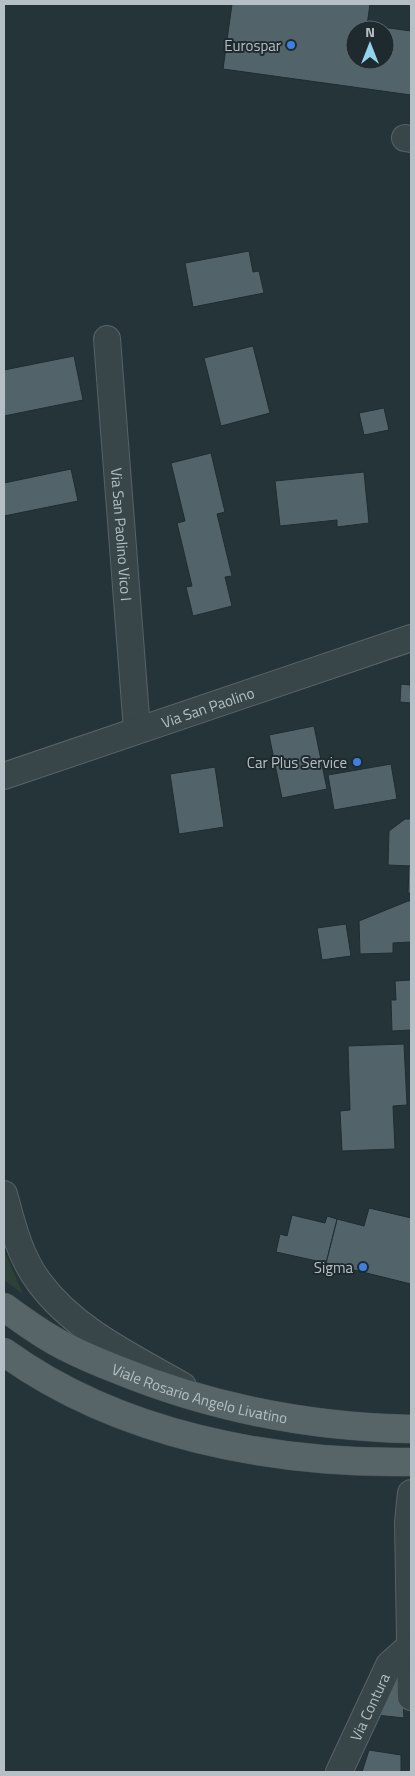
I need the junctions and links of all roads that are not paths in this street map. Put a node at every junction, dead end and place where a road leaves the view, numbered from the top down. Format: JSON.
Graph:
{"nodes":[{"id":1,"x":107,"y":339,"type":"dead end"},
{"id":2,"x":411,"y":638,"type":"edge"},
{"id":3,"x":137,"y":730,"type":"junction"},
{"id":4,"x":4,"y":776,"type":"edge"},
{"id":5,"x":4,"y":1194,"type":"edge"},
{"id":6,"x":4,"y":1307,"type":"edge"},
{"id":7,"x":4,"y":1352,"type":"edge"},
{"id":8,"x":16,"y":1363,"type":"edge"},
{"id":9,"x":212,"y":1403,"type":"junction"},
{"id":10,"x":411,"y":1429,"type":"edge"},
{"id":11,"x":411,"y":1462,"type":"edge"},
{"id":12,"x":411,"y":1493,"type":"edge"},
{"id":13,"x":409,"y":1647,"type":"junction"},
{"id":14,"x":411,"y":1697,"type":"edge"},
{"id":15,"x":339,"y":1772,"type":"edge"}],
"edges":[{"from":1,"to":3,"type":"street","name":"Via San Paolino Vico I"},
{"from":2,"to":3,"type":"street","name":"Via San Paolino"},
{"from":3,"to":4,"type":"street","name":"Via San Paolino"},
{"from":5,"to":9,"type":"street"},
{"from":6,"to":9,"type":"main road","name":"Viale Rosario Angelo Livatino"},
{"from":7,"to":8,"type":"main road"},
{"from":8,"to":11,"type":"main road"},
{"from":9,"to":10,"type":"main road","name":"Viale Rosario Angelo Livatino"},
{"from":12,"to":13,"type":"street"},
{"from":13,"to":14,"type":"street"},
{"from":13,"to":15,"type":"street","name":"Via Contura"}]}
